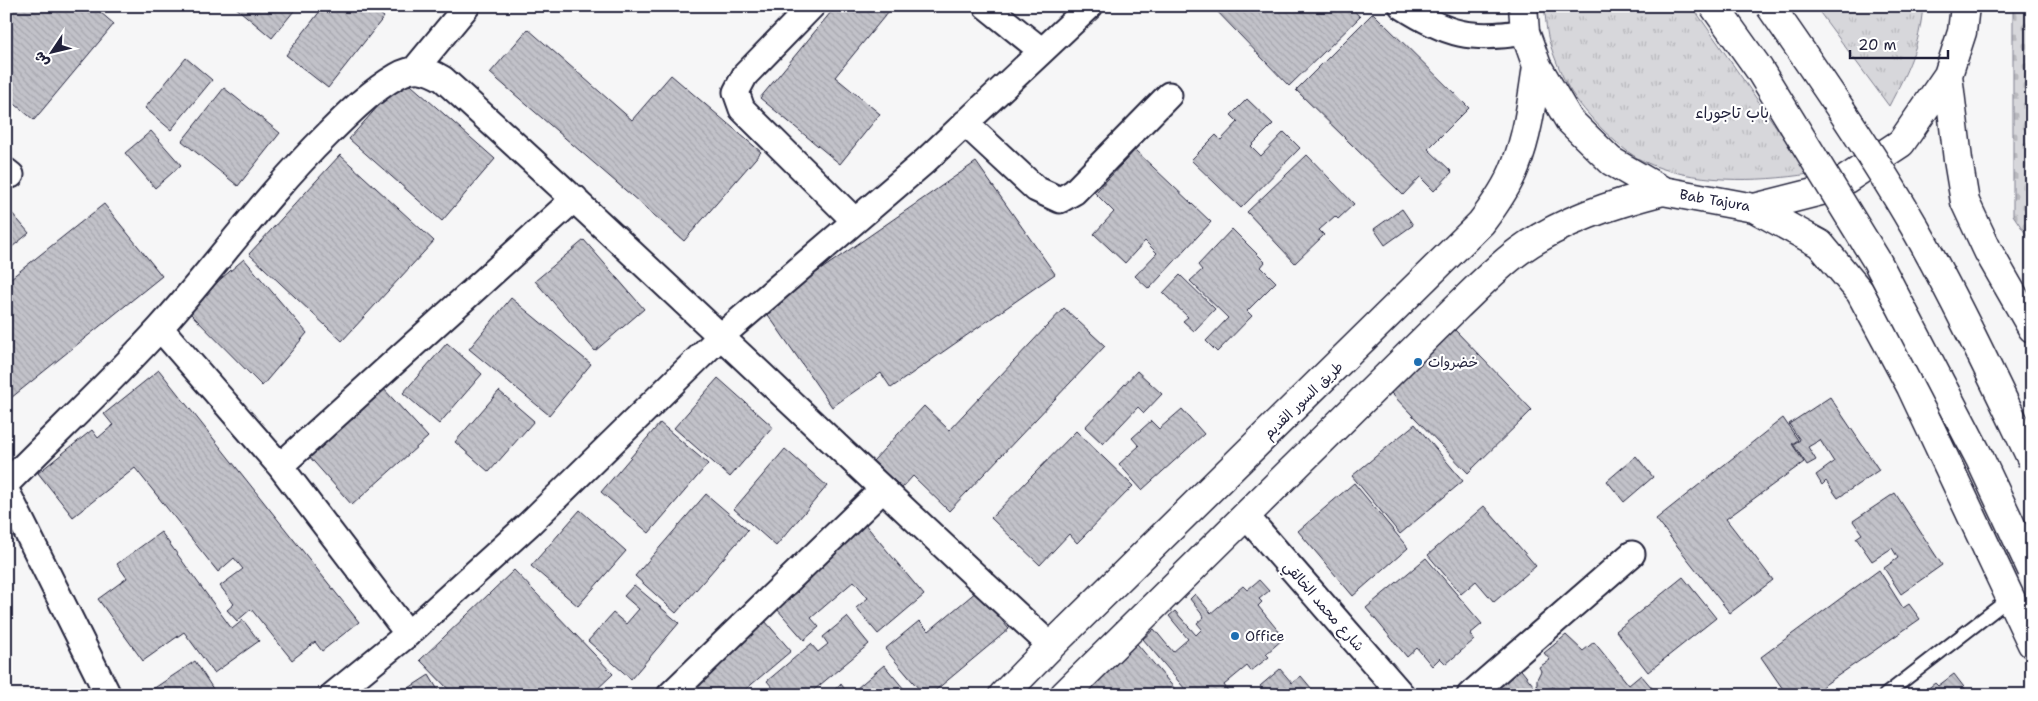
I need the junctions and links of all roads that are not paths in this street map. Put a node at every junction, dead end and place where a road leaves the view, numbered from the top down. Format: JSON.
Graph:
{"nodes":[{"id":1,"x":466,"y":6,"type":"edge"},
{"id":2,"x":812,"y":6,"type":"edge"},
{"id":3,"x":986,"y":6,"type":"edge"},
{"id":4,"x":1090,"y":6,"type":"edge"},
{"id":5,"x":1402,"y":6,"type":"edge"},
{"id":6,"x":1714,"y":6,"type":"edge"},
{"id":7,"x":1770,"y":6,"type":"edge"},
{"id":8,"x":1965,"y":6,"type":"edge"},
{"id":9,"x":1524,"y":19,"type":"edge"},
{"id":10,"x":1042,"y":51,"type":"junction"},
{"id":11,"x":1537,"y":66,"type":"junction"},
{"id":12,"x":415,"y":69,"type":"junction"},
{"id":13,"x":1948,"y":74,"type":"junction"},
{"id":14,"x":1169,"y":95,"type":"dead end"},
{"id":15,"x":965,"y":123,"type":"junction"},
{"id":16,"x":1664,"y":191,"type":"junction"},
{"id":17,"x":575,"y":198,"type":"junction"},
{"id":18,"x":1754,"y":208,"type":"junction"},
{"id":19,"x":855,"y":221,"type":"junction"},
{"id":20,"x":160,"y":328,"type":"junction"},
{"id":21,"x":2032,"y":328,"type":"edge"},
{"id":22,"x":720,"y":337,"type":"junction"},
{"id":23,"x":2032,"y":460,"type":"edge"},
{"id":24,"x":280,"y":466,"type":"junction"},
{"id":25,"x":6,"y":484,"type":"edge"},
{"id":26,"x":6,"y":490,"type":"edge"},
{"id":27,"x":882,"y":490,"type":"junction"},
{"id":28,"x":1246,"y":516,"type":"junction"},
{"id":29,"x":1632,"y":554,"type":"dead end"},
{"id":30,"x":2032,"y":570,"type":"edge"},
{"id":31,"x":2010,"y":598,"type":"junction"},
{"id":32,"x":408,"y":634,"type":"junction"},
{"id":33,"x":2032,"y":644,"type":"edge"},
{"id":34,"x":1051,"y":646,"type":"junction"},
{"id":35,"x":108,"y":695,"type":"edge"},
{"id":36,"x":333,"y":695,"type":"edge"},
{"id":37,"x":670,"y":695,"type":"edge"},
{"id":38,"x":1003,"y":695,"type":"edge"},
{"id":39,"x":1064,"y":695,"type":"edge"},
{"id":40,"x":1402,"y":695,"type":"edge"},
{"id":41,"x":1470,"y":695,"type":"edge"},
{"id":42,"x":1885,"y":695,"type":"edge"}],
"edges":[{"from":1,"to":12,"type":"street"},
{"from":2,"to":19,"type":"street"},
{"from":3,"to":10,"type":"street"},
{"from":4,"to":10,"type":"street"},
{"from":5,"to":9,"type":"street"},
{"from":6,"to":30,"type":"main road","bridge":true},
{"from":7,"to":23,"type":"main road","bridge":true},
{"from":8,"to":13,"type":"main road","name":"Bab Tajura"},
{"from":9,"to":11,"type":"main road","name":"Bab Tajura"},
{"from":10,"to":15,"type":"street"},
{"from":11,"to":16,"type":"main road","name":"Bab Tajura"},
{"from":11,"to":34,"type":"main road","name":"طريق السور القديم"},
{"from":12,"to":17,"type":"street"},
{"from":12,"to":20,"type":"street"},
{"from":13,"to":18,"type":"main road","name":"Bab Tajura"},
{"from":13,"to":21,"type":"main road"},
{"from":14,"to":15,"type":"street"},
{"from":15,"to":19,"type":"street"},
{"from":16,"to":18,"type":"main road","name":"Bab Tajura"},
{"from":16,"to":28,"type":"main road"},
{"from":17,"to":22,"type":"street"},
{"from":17,"to":24,"type":"street"},
{"from":18,"to":31,"type":"main road"},
{"from":19,"to":22,"type":"street"},
{"from":20,"to":24,"type":"street"},
{"from":20,"to":25,"type":"street"},
{"from":22,"to":27,"type":"street"},
{"from":22,"to":32,"type":"street"},
{"from":24,"to":32,"type":"street"},
{"from":26,"to":35,"type":"street"},
{"from":27,"to":34,"type":"street"},
{"from":27,"to":37,"type":"street"},
{"from":28,"to":39,"type":"main road"},
{"from":28,"to":40,"type":"street","name":"شارع محمد الخالقي"},
{"from":29,"to":41,"type":"street"},
{"from":31,"to":33,"type":"main road"},
{"from":31,"to":42,"type":"lane"},
{"from":32,"to":36,"type":"street"},
{"from":34,"to":38,"type":"main road","name":"طريق السور القديم"}]}
